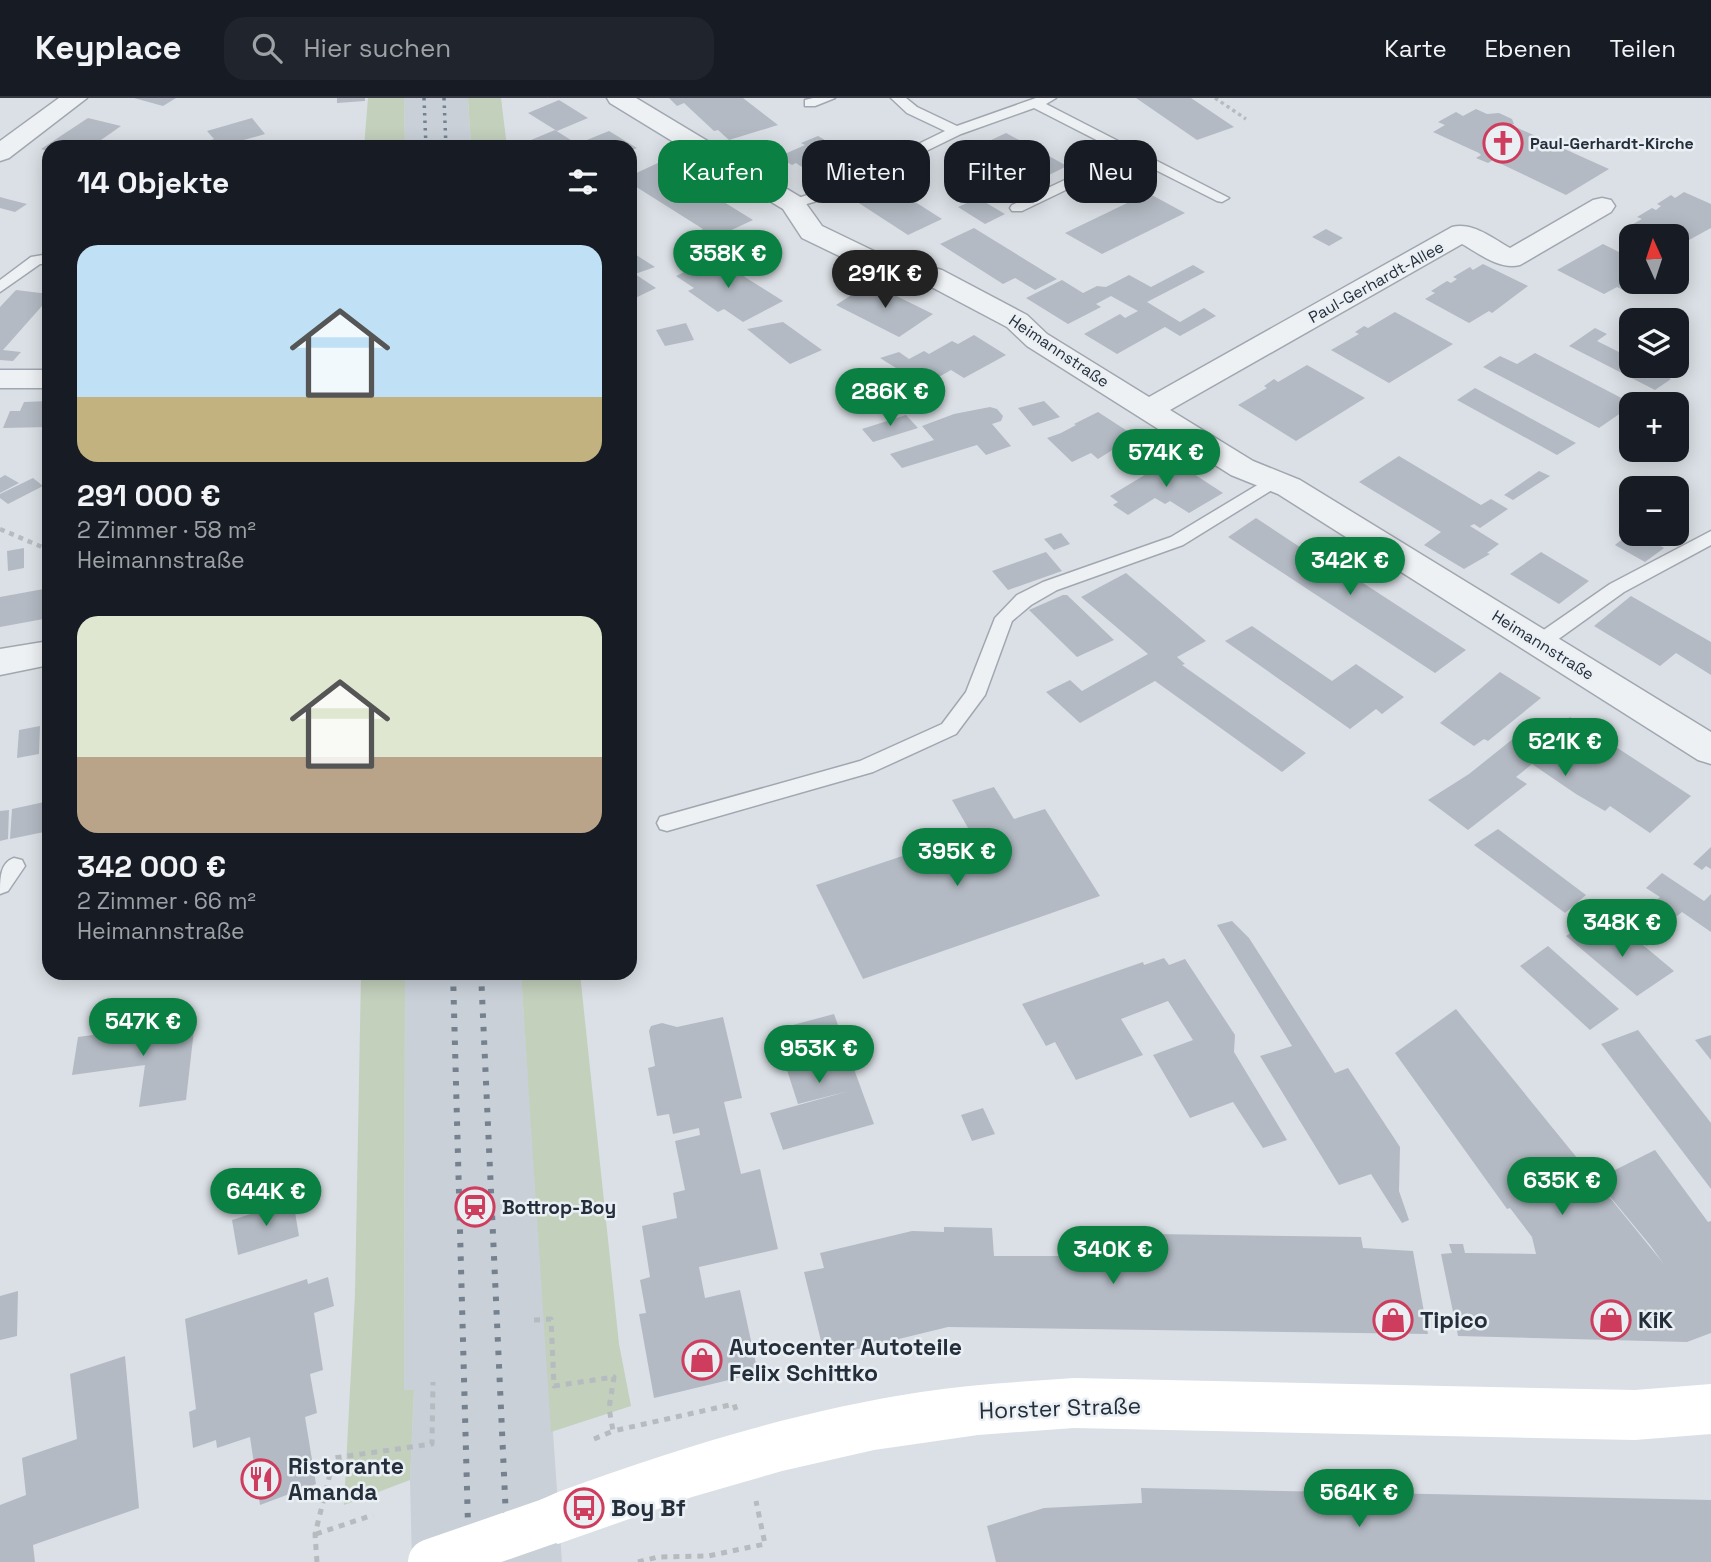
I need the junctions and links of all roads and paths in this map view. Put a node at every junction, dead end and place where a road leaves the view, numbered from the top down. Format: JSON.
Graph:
{"nodes":[{"id":1,"x":75,"y":98,"type":"edge"},
{"id":2,"x":619,"y":98,"type":"edge"},
{"id":3,"x":828,"y":98,"type":"edge"},
{"id":4,"x":898,"y":98,"type":"edge"},
{"id":5,"x":1049,"y":98,"type":"edge"},
{"id":6,"x":1215,"y":98,"type":"edge"},
{"id":7,"x":810,"y":103,"type":"dead end"},
{"id":8,"x":1034,"y":103,"type":"junction"},
{"id":9,"x":1246,"y":119,"type":"dead end"},
{"id":10,"x":956,"y":131,"type":"junction"},
{"id":11,"x":1107,"y":140,"type":"edge"},
{"id":12,"x":0,"y":153,"type":"edge"},
{"id":13,"x":1157,"y":166,"type":"edge"},
{"id":14,"x":1064,"y":186,"type":"edge"},
{"id":15,"x":1222,"y":198,"type":"dead end"},
{"id":16,"x":793,"y":204,"type":"junction"},
{"id":17,"x":1602,"y":206,"type":"dead end"},
{"id":18,"x":1017,"y":208,"type":"dead end"},
{"id":19,"x":42,"y":260,"type":"edge"},
{"id":20,"x":0,"y":287,"type":"edge"},
{"id":21,"x":0,"y":379,"type":"edge"},
{"id":22,"x":42,"y":379,"type":"edge"},
{"id":23,"x":1149,"y":409,"type":"junction"},
{"id":24,"x":1274,"y":481,"type":"junction"},
{"id":25,"x":0,"y":529,"type":"edge"},
{"id":26,"x":1711,"y":537,"type":"edge"},
{"id":27,"x":42,"y":547,"type":"edge"},
{"id":28,"x":1539,"y":643,"type":"junction"},
{"id":29,"x":42,"y":654,"type":"edge"},
{"id":30,"x":0,"y":662,"type":"edge"},
{"id":31,"x":1711,"y":750,"type":"edge"},
{"id":32,"x":667,"y":823,"type":"dead end"},
{"id":33,"x":14,"y":866,"type":"dead end"},
{"id":34,"x":0,"y":885,"type":"edge"},
{"id":35,"x":534,"y":1321,"type":"dead end"},
{"id":36,"x":433,"y":1382,"type":"dead end"},
{"id":37,"x":609,"y":1408,"type":"dead end"},
{"id":38,"x":1711,"y":1409,"type":"edge"},
{"id":39,"x":613,"y":1432,"type":"dead end"},
{"id":40,"x":594,"y":1439,"type":"dead end"},
{"id":41,"x":747,"y":1454,"type":"junction"},
{"id":42,"x":373,"y":1516,"type":"dead end"},
{"id":43,"x":316,"y":1534,"type":"junction"},
{"id":44,"x":658,"y":1560,"type":"edge"},
{"id":45,"x":317,"y":1562,"type":"edge"},
{"id":46,"x":432,"y":1562,"type":"edge"},
{"id":47,"x":638,"y":1562,"type":"edge"}],
"edges":[{"from":1,"to":12,"type":"street"},
{"from":2,"to":16,"type":"street","name":"Heimannstraße"},
{"from":3,"to":7,"type":"lane"},
{"from":4,"to":10,"type":"lane"},
{"from":5,"to":8,"type":"lane"},
{"from":6,"to":9,"type":"path"},
{"from":8,"to":10,"type":"lane"},
{"from":8,"to":11,"type":"lane"},
{"from":10,"to":16,"type":"lane"},
{"from":13,"to":15,"type":"lane"},
{"from":14,"to":18,"type":"lane"},
{"from":16,"to":23,"type":"street","name":"Heimannstraße"},
{"from":17,"to":23,"type":"street","name":"Paul-Gerhardt-Allee"},
{"from":19,"to":20,"type":"lane"},
{"from":21,"to":22,"type":"street"},
{"from":23,"to":24,"type":"street","name":"Heimannstraße"},
{"from":24,"to":28,"type":"street","name":"Heimannstraße"},
{"from":24,"to":32,"type":"lane"},
{"from":25,"to":27,"type":"path"},
{"from":26,"to":28,"type":"lane"},
{"from":28,"to":31,"type":"street","name":"Heimannstraße"},
{"from":29,"to":30,"type":"street"},
{"from":33,"to":34,"type":"lane"},
{"from":35,"to":37,"type":"path"},
{"from":36,"to":43,"type":"path"},
{"from":38,"to":41,"type":"main road","name":"Horster Straße"},
{"from":39,"to":40,"type":"path"},
{"from":41,"to":44,"type":"path"},
{"from":41,"to":46,"type":"main road","name":"Horster Straße","bridge":true},
{"from":42,"to":43,"type":"path"},
{"from":43,"to":45,"type":"path"},
{"from":44,"to":47,"type":"path"}]}
